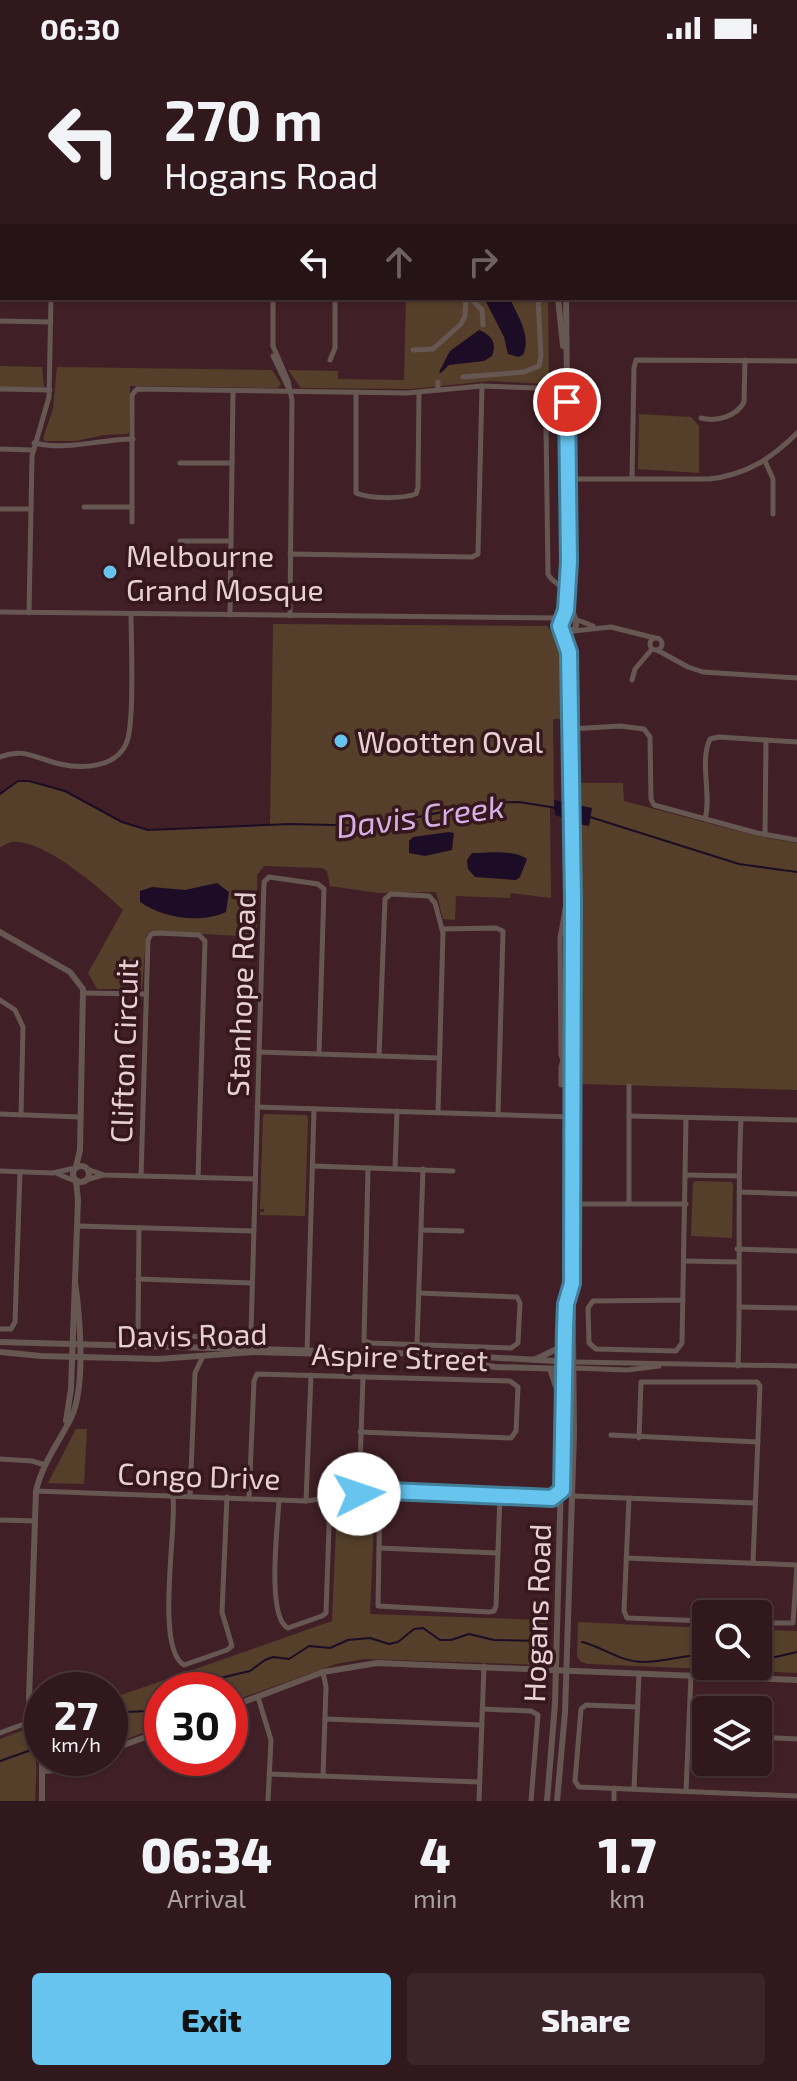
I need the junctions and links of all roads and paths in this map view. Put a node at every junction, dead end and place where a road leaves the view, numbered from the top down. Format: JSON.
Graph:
{"nodes":[{"id":1,"x":51,"y":300,"type":"edge"},
{"id":2,"x":273,"y":300,"type":"edge"},
{"id":3,"x":335,"y":300,"type":"edge"},
{"id":4,"x":468,"y":300,"type":"edge"},
{"id":5,"x":470,"y":300,"type":"edge"},
{"id":6,"x":538,"y":300,"type":"edge"},
{"id":7,"x":558,"y":300,"type":"edge"},
{"id":8,"x":566,"y":300,"type":"edge"},
{"id":9,"x":0,"y":321,"type":"edge"},
{"id":10,"x":51,"y":322,"type":"junction"},
{"id":11,"x":483,"y":325,"type":"dead end"},
{"id":12,"x":413,"y":350,"type":"dead end"},
{"id":13,"x":330,"y":360,"type":"dead end"},
{"id":14,"x":745,"y":360,"type":"junction"},
{"id":15,"x":797,"y":361,"type":"edge"},
{"id":16,"x":463,"y":377,"type":"dead end"},
{"id":17,"x":567,"y":381,"type":"junction"},
{"id":18,"x":438,"y":382,"type":"dead end"},
{"id":19,"x":482,"y":386,"type":"junction"},
{"id":20,"x":0,"y":389,"type":"edge"},
{"id":21,"x":567,"y":389,"type":"junction"},
{"id":22,"x":50,"y":390,"type":"junction"},
{"id":23,"x":438,"y":390,"type":"junction"},
{"id":24,"x":233,"y":391,"type":"junction"},
{"id":25,"x":291,"y":391,"type":"junction"},
{"id":26,"x":356,"y":392,"type":"junction"},
{"id":27,"x":419,"y":392,"type":"junction"},
{"id":28,"x":567,"y":408,"type":"junction"},
{"id":29,"x":701,"y":418,"type":"dead end"},
{"id":30,"x":797,"y":433,"type":"edge"},
{"id":31,"x":133,"y":439,"type":"junction"},
{"id":32,"x":33,"y":446,"type":"junction"},
{"id":33,"x":0,"y":449,"type":"edge"},
{"id":34,"x":765,"y":461,"type":"junction"},
{"id":35,"x":180,"y":463,"type":"dead end"},
{"id":36,"x":232,"y":463,"type":"junction"},
{"id":37,"x":568,"y":477,"type":"junction"},
{"id":38,"x":632,"y":478,"type":"junction"},
{"id":39,"x":84,"y":507,"type":"dead end"},
{"id":40,"x":132,"y":507,"type":"junction"},
{"id":41,"x":0,"y":509,"type":"edge"},
{"id":42,"x":31,"y":509,"type":"junction"},
{"id":43,"x":773,"y":514,"type":"dead end"},
{"id":44,"x":132,"y":522,"type":"dead end"},
{"id":45,"x":180,"y":541,"type":"dead end"},
{"id":46,"x":231,"y":541,"type":"junction"},
{"id":47,"x":290,"y":554,"type":"junction"},
{"id":48,"x":569,"y":562,"type":"junction"},
{"id":49,"x":566,"y":596,"type":"junction"},
{"id":50,"x":0,"y":612,"type":"edge"},
{"id":51,"x":29,"y":613,"type":"junction"},
{"id":52,"x":131,"y":614,"type":"junction"},
{"id":53,"x":230,"y":615,"type":"junction"},
{"id":54,"x":290,"y":616,"type":"junction"},
{"id":55,"x":563,"y":618,"type":"junction"},
{"id":56,"x":575,"y":619,"type":"junction"},
{"id":57,"x":546,"y":620,"type":"junction"},
{"id":58,"x":594,"y":627,"type":"junction"},
{"id":59,"x":562,"y":630,"type":"junction"},
{"id":60,"x":573,"y":631,"type":"junction"},
{"id":61,"x":640,"y":635,"type":"junction"},
{"id":62,"x":655,"y":638,"type":"junction"},
{"id":63,"x":662,"y":645,"type":"junction"},
{"id":64,"x":653,"y":648,"type":"junction"},
{"id":65,"x":569,"y":652,"type":"junction"},
{"id":66,"x":673,"y":659,"type":"junction"},
{"id":67,"x":797,"y":678,"type":"edge"},
{"id":68,"x":632,"y":680,"type":"dead end"},
{"id":69,"x":570,"y":726,"type":"junction"},
{"id":70,"x":766,"y":740,"type":"junction"},
{"id":71,"x":797,"y":742,"type":"edge"},
{"id":72,"x":0,"y":757,"type":"edge"},
{"id":73,"x":705,"y":819,"type":"junction"},
{"id":74,"x":765,"y":835,"type":"junction"},
{"id":75,"x":797,"y":840,"type":"edge"},
{"id":76,"x":573,"y":901,"type":"junction"},
{"id":77,"x":442,"y":929,"type":"junction"},
{"id":78,"x":0,"y":932,"type":"edge"},
{"id":79,"x":83,"y":993,"type":"junction"},
{"id":80,"x":147,"y":994,"type":"junction"},
{"id":81,"x":0,"y":1000,"type":"edge"},
{"id":82,"x":259,"y":1052,"type":"junction"},
{"id":83,"x":319,"y":1054,"type":"junction"},
{"id":84,"x":379,"y":1056,"type":"junction"},
{"id":85,"x":439,"y":1058,"type":"junction"},
{"id":86,"x":563,"y":1060,"type":"junction"},
{"id":87,"x":572,"y":1066,"type":"junction"},
{"id":88,"x":561,"y":1085,"type":"dead end"},
{"id":89,"x":629,"y":1086,"type":"dead end"},
{"id":90,"x":257,"y":1107,"type":"junction"},
{"id":91,"x":314,"y":1109,"type":"junction"},
{"id":92,"x":397,"y":1111,"type":"junction"},
{"id":93,"x":438,"y":1113,"type":"junction"},
{"id":94,"x":0,"y":1114,"type":"edge"},
{"id":95,"x":21,"y":1115,"type":"junction"},
{"id":96,"x":498,"y":1115,"type":"junction"},
{"id":97,"x":629,"y":1116,"type":"junction"},
{"id":98,"x":80,"y":1117,"type":"junction"},
{"id":99,"x":572,"y":1117,"type":"junction"},
{"id":100,"x":686,"y":1118,"type":"junction"},
{"id":101,"x":741,"y":1119,"type":"junction"},
{"id":102,"x":797,"y":1120,"type":"edge"},
{"id":103,"x":80,"y":1150,"type":"junction"},
{"id":104,"x":313,"y":1166,"type":"junction"},
{"id":105,"x":75,"y":1168,"type":"junction"},
{"id":106,"x":368,"y":1168,"type":"junction"},
{"id":107,"x":87,"y":1169,"type":"junction"},
{"id":108,"x":395,"y":1169,"type":"junction"},
{"id":109,"x":423,"y":1169,"type":"junction"},
{"id":110,"x":0,"y":1171,"type":"edge"},
{"id":111,"x":453,"y":1171,"type":"dead end"},
{"id":112,"x":20,"y":1172,"type":"junction"},
{"id":113,"x":53,"y":1173,"type":"junction"},
{"id":114,"x":104,"y":1175,"type":"junction"},
{"id":115,"x":686,"y":1175,"type":"junction"},
{"id":116,"x":141,"y":1176,"type":"junction"},
{"id":117,"x":739,"y":1176,"type":"junction"},
{"id":118,"x":198,"y":1178,"type":"junction"},
{"id":119,"x":255,"y":1179,"type":"junction"},
{"id":120,"x":80,"y":1181,"type":"junction"},
{"id":121,"x":739,"y":1192,"type":"junction"},
{"id":122,"x":797,"y":1194,"type":"edge"},
{"id":123,"x":629,"y":1203,"type":"junction"},
{"id":124,"x":572,"y":1204,"type":"junction"},
{"id":125,"x":686,"y":1204,"type":"junction"},
{"id":126,"x":77,"y":1226,"type":"junction"},
{"id":127,"x":139,"y":1228,"type":"junction"},
{"id":128,"x":421,"y":1230,"type":"junction"},
{"id":129,"x":254,"y":1231,"type":"junction"},
{"id":130,"x":462,"y":1231,"type":"dead end"},
{"id":131,"x":737,"y":1249,"type":"junction"},
{"id":132,"x":797,"y":1251,"type":"edge"},
{"id":133,"x":684,"y":1261,"type":"junction"},
{"id":134,"x":738,"y":1262,"type":"junction"},
{"id":135,"x":138,"y":1279,"type":"junction"},
{"id":136,"x":252,"y":1283,"type":"junction"},
{"id":137,"x":572,"y":1283,"type":"junction"},
{"id":138,"x":419,"y":1293,"type":"junction"},
{"id":139,"x":683,"y":1300,"type":"junction"},
{"id":140,"x":740,"y":1307,"type":"junction"},
{"id":141,"x":797,"y":1308,"type":"edge"},
{"id":142,"x":0,"y":1329,"type":"edge"},
{"id":143,"x":0,"y":1342,"type":"edge"},
{"id":144,"x":75,"y":1344,"type":"junction"},
{"id":145,"x":417,"y":1345,"type":"junction"},
{"id":146,"x":565,"y":1345,"type":"junction"},
{"id":147,"x":0,"y":1352,"type":"edge"},
{"id":148,"x":307,"y":1353,"type":"junction"},
{"id":149,"x":415,"y":1355,"type":"junction"},
{"id":150,"x":203,"y":1356,"type":"junction"},
{"id":151,"x":75,"y":1357,"type":"junction"},
{"id":152,"x":189,"y":1357,"type":"junction"},
{"id":153,"x":531,"y":1361,"type":"junction"},
{"id":154,"x":574,"y":1365,"type":"junction"},
{"id":155,"x":565,"y":1366,"type":"junction"},
{"id":156,"x":738,"y":1366,"type":"junction"},
{"id":157,"x":797,"y":1366,"type":"edge"},
{"id":158,"x":550,"y":1369,"type":"junction"},
{"id":159,"x":195,"y":1373,"type":"junction"},
{"id":160,"x":311,"y":1375,"type":"junction"},
{"id":161,"x":363,"y":1377,"type":"junction"},
{"id":162,"x":563,"y":1408,"type":"junction"},
{"id":163,"x":360,"y":1432,"type":"junction"},
{"id":164,"x":611,"y":1435,"type":"dead end"},
{"id":165,"x":639,"y":1438,"type":"junction"},
{"id":166,"x":758,"y":1442,"type":"junction"},
{"id":167,"x":0,"y":1459,"type":"edge"},
{"id":168,"x":45,"y":1465,"type":"junction"},
{"id":169,"x":562,"y":1490,"type":"junction"},
{"id":170,"x":36,"y":1491,"type":"junction"},
{"id":171,"x":380,"y":1491,"type":"junction"},
{"id":172,"x":359,"y":1494,"type":"junction"},
{"id":173,"x":500,"y":1495,"type":"junction"},
{"id":174,"x":173,"y":1496,"type":"junction"},
{"id":175,"x":190,"y":1496,"type":"junction"},
{"id":176,"x":572,"y":1496,"type":"junction"},
{"id":177,"x":227,"y":1497,"type":"junction"},
{"id":178,"x":249,"y":1498,"type":"junction"},
{"id":179,"x":330,"y":1498,"type":"junction"},
{"id":180,"x":552,"y":1498,"type":"junction"},
{"id":181,"x":629,"y":1498,"type":"junction"},
{"id":182,"x":279,"y":1500,"type":"junction"},
{"id":183,"x":306,"y":1501,"type":"junction"},
{"id":184,"x":755,"y":1503,"type":"junction"},
{"id":185,"x":561,"y":1508,"type":"junction"},
{"id":186,"x":0,"y":1520,"type":"edge"},
{"id":187,"x":35,"y":1521,"type":"junction"},
{"id":188,"x":379,"y":1548,"type":"junction"},
{"id":189,"x":498,"y":1553,"type":"junction"},
{"id":190,"x":626,"y":1558,"type":"junction"},
{"id":191,"x":753,"y":1563,"type":"junction"},
{"id":192,"x":797,"y":1565,"type":"edge"},
{"id":193,"x":692,"y":1620,"type":"edge"},
{"id":194,"x":772,"y":1623,"type":"edge"},
{"id":195,"x":484,"y":1666,"type":"junction"},
{"id":196,"x":557,"y":1670,"type":"junction"},
{"id":197,"x":566,"y":1670,"type":"junction"},
{"id":198,"x":29,"y":1672,"type":"edge"},
{"id":199,"x":323,"y":1672,"type":"junction"},
{"id":200,"x":639,"y":1673,"type":"junction"},
{"id":201,"x":691,"y":1675,"type":"junction"},
{"id":202,"x":797,"y":1680,"type":"edge"},
{"id":203,"x":258,"y":1697,"type":"junction"},
{"id":204,"x":248,"y":1701,"type":"edge"},
{"id":205,"x":638,"y":1707,"type":"junction"},
{"id":206,"x":482,"y":1709,"type":"junction"},
{"id":207,"x":325,"y":1719,"type":"junction"},
{"id":208,"x":24,"y":1724,"type":"edge"},
{"id":209,"x":482,"y":1725,"type":"junction"},
{"id":210,"x":0,"y":1733,"type":"edge"},
{"id":211,"x":688,"y":1735,"type":"junction"},
{"id":212,"x":692,"y":1735,"type":"edge"},
{"id":213,"x":772,"y":1738,"type":"edge"},
{"id":214,"x":797,"y":1739,"type":"edge"},
{"id":215,"x":269,"y":1774,"type":"junction"},
{"id":216,"x":43,"y":1776,"type":"edge"},
{"id":217,"x":323,"y":1776,"type":"junction"},
{"id":218,"x":479,"y":1782,"type":"junction"},
{"id":219,"x":614,"y":1788,"type":"junction"},
{"id":220,"x":634,"y":1789,"type":"junction"},
{"id":221,"x":686,"y":1791,"type":"junction"},
{"id":222,"x":797,"y":1796,"type":"edge"},
{"id":223,"x":42,"y":1801,"type":"edge"},
{"id":224,"x":268,"y":1801,"type":"edge"},
{"id":225,"x":479,"y":1801,"type":"edge"},
{"id":226,"x":531,"y":1801,"type":"edge"},
{"id":227,"x":547,"y":1801,"type":"edge"},
{"id":228,"x":557,"y":1801,"type":"edge"},
{"id":229,"x":614,"y":1801,"type":"edge"}],
"edges":[{"from":1,"to":10,"type":"street"},
{"from":2,"to":25,"type":"street"},
{"from":3,"to":13,"type":"street"},
{"from":4,"to":12,"type":"street"},
{"from":5,"to":11,"type":"street"},
{"from":6,"to":16,"type":"street"},
{"from":7,"to":17,"type":"street"},
{"from":8,"to":17,"type":"street"},
{"from":9,"to":10,"type":"street"},
{"from":10,"to":22,"type":"street"},
{"from":14,"to":15,"type":"street"},
{"from":14,"to":29,"type":"street"},
{"from":14,"to":38,"type":"street"},
{"from":17,"to":21,"type":"street"},
{"from":18,"to":23,"type":"street"},
{"from":19,"to":21,"type":"street"},
{"from":19,"to":23,"type":"street"},
{"from":19,"to":47,"type":"street"},
{"from":20,"to":22,"type":"street"},
{"from":21,"to":28,"type":"street"},
{"from":22,"to":32,"type":"street"},
{"from":23,"to":27,"type":"street"},
{"from":24,"to":25,"type":"street"},
{"from":24,"to":31,"type":"street"},
{"from":24,"to":36,"type":"street"},
{"from":25,"to":26,"type":"street"},
{"from":25,"to":47,"type":"street"},
{"from":26,"to":27,"type":"street"},
{"from":26,"to":27,"type":"street"},
{"from":28,"to":37,"type":"street"},
{"from":28,"to":49,"type":"street"},
{"from":30,"to":34,"type":"street"},
{"from":31,"to":32,"type":"street"},
{"from":31,"to":40,"type":"street"},
{"from":32,"to":33,"type":"street"},
{"from":32,"to":42,"type":"street"},
{"from":34,"to":38,"type":"street"},
{"from":34,"to":43,"type":"street"},
{"from":35,"to":36,"type":"street"},
{"from":36,"to":46,"type":"street"},
{"from":37,"to":38,"type":"street"},
{"from":37,"to":48,"type":"street"},
{"from":39,"to":40,"type":"street"},
{"from":40,"to":44,"type":"street"},
{"from":41,"to":42,"type":"street"},
{"from":42,"to":51,"type":"street"},
{"from":45,"to":46,"type":"street"},
{"from":46,"to":53,"type":"street"},
{"from":47,"to":54,"type":"street"},
{"from":48,"to":49,"type":"street"},
{"from":48,"to":56,"type":"street"},
{"from":49,"to":55,"type":"street"},
{"from":50,"to":51,"type":"street"},
{"from":51,"to":52,"type":"street"},
{"from":52,"to":53,"type":"street"},
{"from":52,"to":72,"type":"street"},
{"from":53,"to":54,"type":"street"},
{"from":54,"to":57,"type":"street"},
{"from":55,"to":56,"type":"street"},
{"from":55,"to":57,"type":"street"},
{"from":55,"to":59,"type":"street"},
{"from":56,"to":58,"type":"street"},
{"from":56,"to":60,"type":"street"},
{"from":57,"to":59,"type":"street"},
{"from":58,"to":60,"type":"street"},
{"from":58,"to":61,"type":"street"},
{"from":59,"to":60,"type":"street"},
{"from":59,"to":65,"type":"street","name":"Hogans Road"},
{"from":60,"to":65,"type":"street","name":"Hogans Road"},
{"from":61,"to":62,"type":"street"},
{"from":61,"to":64,"type":"street"},
{"from":62,"to":63,"type":"street"},
{"from":62,"to":64,"type":"street"},
{"from":63,"to":64,"type":"street"},
{"from":63,"to":66,"type":"street"},
{"from":64,"to":66,"type":"street"},
{"from":64,"to":68,"type":"street"},
{"from":65,"to":69,"type":"street","name":"Hogans Road"},
{"from":66,"to":67,"type":"street"},
{"from":69,"to":73,"type":"street"},
{"from":69,"to":76,"type":"street","name":"Hogans Road"},
{"from":70,"to":71,"type":"street"},
{"from":70,"to":73,"type":"street"},
{"from":70,"to":74,"type":"street"},
{"from":73,"to":74,"type":"street"},
{"from":74,"to":75,"type":"street"},
{"from":76,"to":86,"type":"street","name":"Hogans Road"},
{"from":76,"to":87,"type":"street","name":"Hogans Road"},
{"from":77,"to":84,"type":"street"},
{"from":77,"to":85,"type":"street"},
{"from":77,"to":96,"type":"street"},
{"from":78,"to":79,"type":"street"},
{"from":79,"to":80,"type":"street"},
{"from":79,"to":98,"type":"street"},
{"from":80,"to":116,"type":"street","name":"Clifton Circuit"},
{"from":80,"to":118,"type":"street","name":"Clifton Circuit"},
{"from":81,"to":95,"type":"street"},
{"from":82,"to":83,"type":"street"},
{"from":82,"to":83,"type":"street","name":"Stanhope Road"},
{"from":82,"to":90,"type":"street","name":"Stanhope Road"},
{"from":83,"to":84,"type":"street"},
{"from":84,"to":85,"type":"street"},
{"from":85,"to":93,"type":"street"},
{"from":86,"to":87,"type":"street"},
{"from":86,"to":88,"type":"street","name":"Hogans Road"},
{"from":87,"to":99,"type":"street","name":"Hogans Road"},
{"from":89,"to":97,"type":"street"},
{"from":90,"to":91,"type":"street"},
{"from":90,"to":119,"type":"street","name":"Stanhope Road"},
{"from":91,"to":92,"type":"street"},
{"from":91,"to":104,"type":"street"},
{"from":92,"to":93,"type":"street"},
{"from":92,"to":108,"type":"street"},
{"from":93,"to":96,"type":"street"},
{"from":94,"to":95,"type":"street"},
{"from":95,"to":98,"type":"street"},
{"from":96,"to":99,"type":"street"},
{"from":97,"to":100,"type":"street"},
{"from":97,"to":123,"type":"street"},
{"from":98,"to":103,"type":"street"},
{"from":99,"to":124,"type":"street","name":"Hogans Road"},
{"from":100,"to":101,"type":"street"},
{"from":100,"to":115,"type":"street"},
{"from":101,"to":102,"type":"street"},
{"from":101,"to":117,"type":"street"},
{"from":103,"to":105,"type":"street"},
{"from":103,"to":107,"type":"street"},
{"from":104,"to":106,"type":"street"},
{"from":104,"to":148,"type":"street"},
{"from":105,"to":107,"type":"street"},
{"from":105,"to":113,"type":"street"},
{"from":105,"to":120,"type":"street"},
{"from":106,"to":108,"type":"street"},
{"from":106,"to":145,"type":"street"},
{"from":107,"to":114,"type":"street"},
{"from":107,"to":120,"type":"street"},
{"from":108,"to":109,"type":"street"},
{"from":109,"to":111,"type":"street"},
{"from":109,"to":128,"type":"street"},
{"from":110,"to":112,"type":"street"},
{"from":112,"to":113,"type":"street"},
{"from":112,"to":142,"type":"street"},
{"from":113,"to":120,"type":"street"},
{"from":114,"to":116,"type":"street"},
{"from":114,"to":120,"type":"street"},
{"from":115,"to":117,"type":"street"},
{"from":115,"to":125,"type":"street"},
{"from":116,"to":118,"type":"street"},
{"from":117,"to":121,"type":"street"},
{"from":118,"to":119,"type":"street"},
{"from":119,"to":129,"type":"street","name":"Stanhope Road"},
{"from":120,"to":126,"type":"street"},
{"from":121,"to":122,"type":"street"},
{"from":121,"to":131,"type":"street"},
{"from":123,"to":124,"type":"street"},
{"from":123,"to":125,"type":"street"},
{"from":124,"to":137,"type":"street","name":"Hogans Road"},
{"from":125,"to":133,"type":"street"},
{"from":126,"to":127,"type":"street"},
{"from":126,"to":144,"type":"street"},
{"from":127,"to":129,"type":"street"},
{"from":127,"to":135,"type":"street"},
{"from":128,"to":130,"type":"street"},
{"from":128,"to":138,"type":"street"},
{"from":129,"to":136,"type":"street","name":"Stanhope Road"},
{"from":131,"to":132,"type":"street"},
{"from":131,"to":134,"type":"street"},
{"from":133,"to":134,"type":"street"},
{"from":133,"to":139,"type":"street"},
{"from":134,"to":140,"type":"street"},
{"from":135,"to":136,"type":"street"},
{"from":135,"to":136,"type":"street","name":"Stanhope Road"},
{"from":137,"to":146,"type":"street","name":"Hogans Road"},
{"from":137,"to":154,"type":"street","name":"Hogans Road"},
{"from":138,"to":145,"type":"street"},
{"from":138,"to":145,"type":"street"},
{"from":139,"to":139,"type":"street"},
{"from":140,"to":141,"type":"street"},
{"from":140,"to":156,"type":"street"},
{"from":143,"to":144,"type":"street","name":"Davis Road"},
{"from":144,"to":148,"type":"street","name":"Davis Road"},
{"from":144,"to":151,"type":"street"},
{"from":146,"to":153,"type":"street"},
{"from":146,"to":155,"type":"street","name":"Hogans Road"},
{"from":147,"to":151,"type":"street","name":"Davis Road"},
{"from":148,"to":149,"type":"street","name":"Davis Road"},
{"from":148,"to":150,"type":"street","name":"Davis Road"},
{"from":149,"to":153,"type":"street","name":"Davis Road"},
{"from":149,"to":158,"type":"street","name":"Davis Road"},
{"from":150,"to":152,"type":"street","name":"Davis Road"},
{"from":150,"to":159,"type":"street"},
{"from":151,"to":152,"type":"street","name":"Davis Road"},
{"from":151,"to":168,"type":"street"},
{"from":152,"to":159,"type":"street"},
{"from":153,"to":155,"type":"street","name":"Davis Road"},
{"from":154,"to":155,"type":"street","name":"Davis Road"},
{"from":154,"to":156,"type":"street","name":"Davis Road"},
{"from":154,"to":176,"type":"street","name":"Hogans Road"},
{"from":155,"to":158,"type":"street","name":"Davis Road"},
{"from":155,"to":162,"type":"street","name":"Hogans Road"},
{"from":156,"to":157,"type":"street","name":"Davis Road"},
{"from":158,"to":162,"type":"street"},
{"from":159,"to":175,"type":"street"},
{"from":160,"to":161,"type":"street","name":"Aspire Street"},
{"from":160,"to":178,"type":"street","name":"Aspire Street"},
{"from":160,"to":183,"type":"street"},
{"from":161,"to":163,"type":"street"},
{"from":161,"to":163,"type":"street","name":"Aspire Street"},
{"from":162,"to":169,"type":"street","name":"Hogans Road"},
{"from":163,"to":172,"type":"street"},
{"from":164,"to":165,"type":"street"},
{"from":165,"to":166,"type":"street"},
{"from":165,"to":166,"type":"street"},
{"from":166,"to":184,"type":"street"},
{"from":167,"to":168,"type":"street"},
{"from":168,"to":170,"type":"street"},
{"from":169,"to":180,"type":"street"},
{"from":169,"to":185,"type":"street","name":"Hogans Road"},
{"from":170,"to":174,"type":"street","name":"Congo Drive"},
{"from":170,"to":187,"type":"street"},
{"from":171,"to":172,"type":"street","name":"Congo Drive"},
{"from":171,"to":173,"type":"street","name":"Congo Drive"},
{"from":171,"to":188,"type":"street"},
{"from":172,"to":179,"type":"street","name":"Congo Drive"},
{"from":173,"to":180,"type":"street","name":"Congo Drive"},
{"from":173,"to":189,"type":"street"},
{"from":174,"to":175,"type":"street","name":"Congo Drive"},
{"from":174,"to":177,"type":"street"},
{"from":175,"to":177,"type":"street","name":"Congo Drive"},
{"from":176,"to":181,"type":"street"},
{"from":176,"to":197,"type":"street","name":"Hogans Road"},
{"from":177,"to":178,"type":"street","name":"Congo Drive"},
{"from":178,"to":182,"type":"street","name":"Congo Drive"},
{"from":179,"to":182,"type":"street"},
{"from":179,"to":183,"type":"street","name":"Congo Drive"},
{"from":180,"to":185,"type":"street"},
{"from":181,"to":184,"type":"street"},
{"from":181,"to":190,"type":"street"},
{"from":182,"to":183,"type":"street","name":"Congo Drive"},
{"from":184,"to":191,"type":"street"},
{"from":185,"to":196,"type":"street","name":"Hogans Road"},
{"from":186,"to":187,"type":"street"},
{"from":187,"to":198,"type":"street"},
{"from":188,"to":189,"type":"street"},
{"from":188,"to":189,"type":"street"},
{"from":190,"to":191,"type":"street"},
{"from":190,"to":193,"type":"street"},
{"from":191,"to":192,"type":"street"},
{"from":192,"to":194,"type":"street"},
{"from":195,"to":196,"type":"street"},
{"from":195,"to":199,"type":"street"},
{"from":195,"to":206,"type":"street"},
{"from":196,"to":197,"type":"street"},
{"from":196,"to":227,"type":"street","name":"Hogans Road"},
{"from":197,"to":200,"type":"street"},
{"from":197,"to":228,"type":"street","name":"Hogans Road"},
{"from":199,"to":203,"type":"street"},
{"from":199,"to":207,"type":"street"},
{"from":200,"to":201,"type":"street"},
{"from":200,"to":205,"type":"street"},
{"from":201,"to":202,"type":"street"},
{"from":201,"to":211,"type":"street"},
{"from":203,"to":204,"type":"street"},
{"from":203,"to":215,"type":"street"},
{"from":205,"to":219,"type":"street"},
{"from":205,"to":220,"type":"street"},
{"from":206,"to":209,"type":"street"},
{"from":206,"to":226,"type":"street"},
{"from":207,"to":209,"type":"street"},
{"from":207,"to":217,"type":"street"},
{"from":208,"to":210,"type":"street"},
{"from":209,"to":218,"type":"street"},
{"from":211,"to":212,"type":"street"},
{"from":211,"to":221,"type":"street"},
{"from":213,"to":214,"type":"street"},
{"from":215,"to":217,"type":"street"},
{"from":215,"to":224,"type":"street"},
{"from":216,"to":223,"type":"street"},
{"from":217,"to":218,"type":"street"},
{"from":218,"to":225,"type":"street"},
{"from":219,"to":220,"type":"street"},
{"from":219,"to":229,"type":"street"},
{"from":220,"to":221,"type":"street"},
{"from":221,"to":222,"type":"street"}]}
